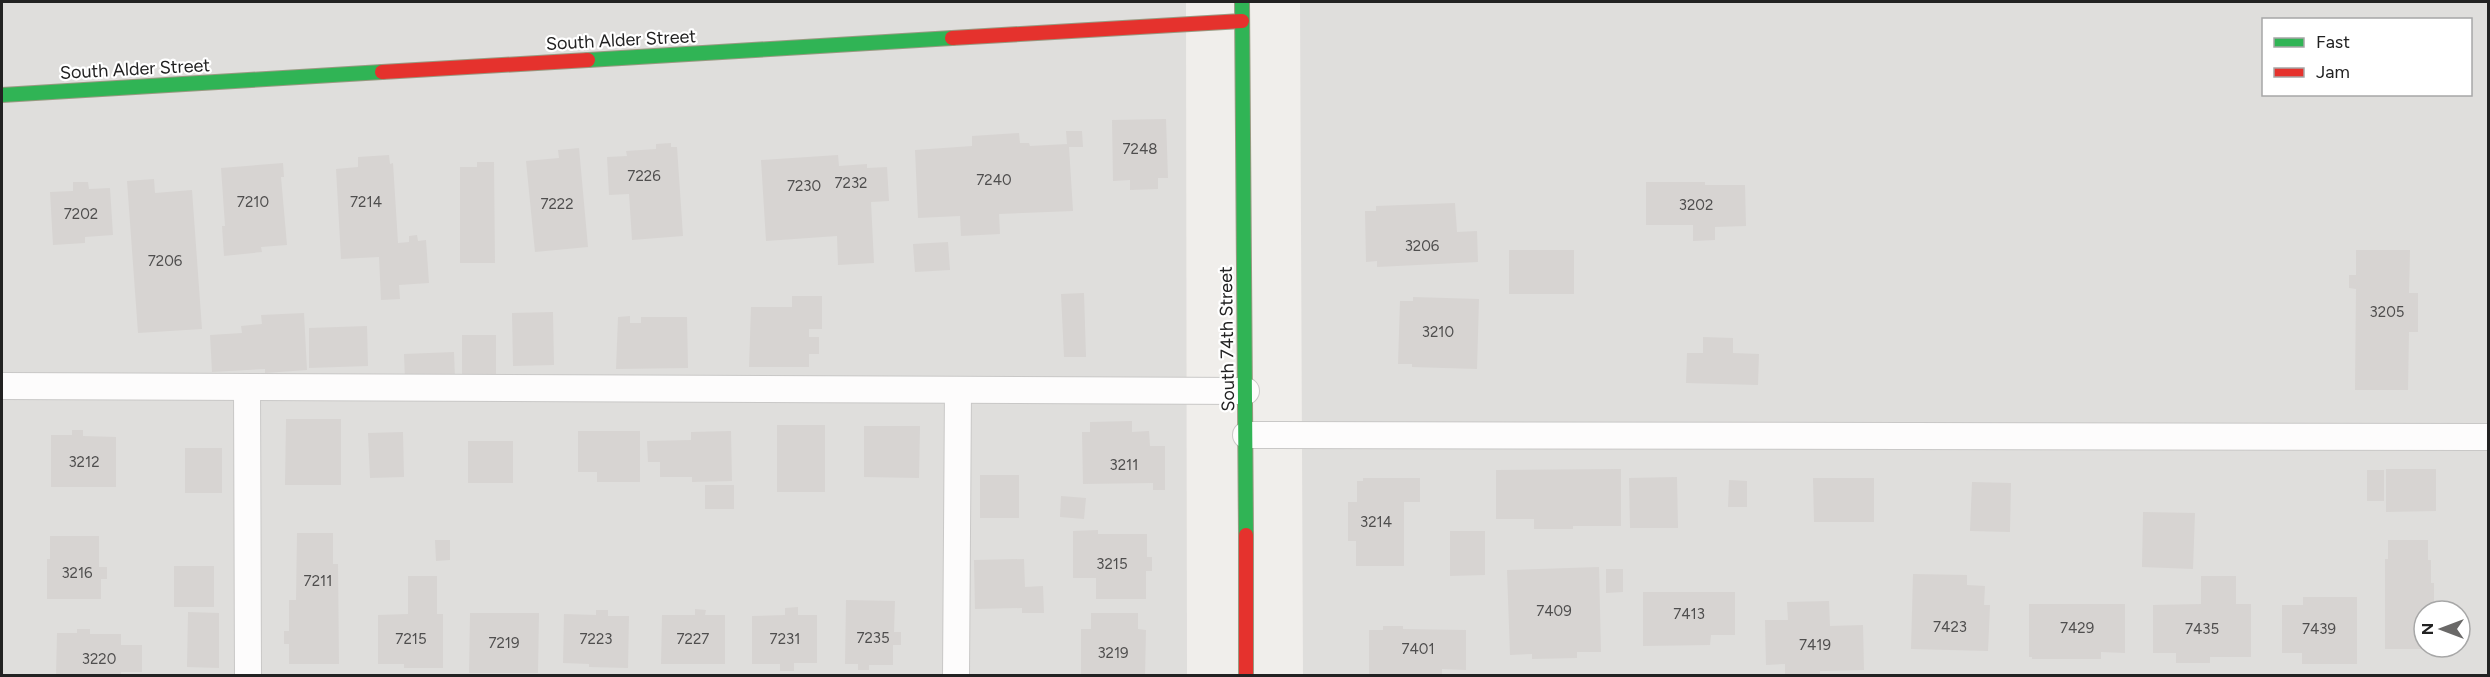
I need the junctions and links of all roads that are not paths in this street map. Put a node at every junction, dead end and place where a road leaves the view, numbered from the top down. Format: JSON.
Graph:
{"nodes":[{"id":1,"x":1242,"y":2,"type":"edge"},
{"id":2,"x":1242,"y":21,"type":"junction"},
{"id":3,"x":2,"y":95,"type":"edge"},
{"id":4,"x":2,"y":386,"type":"edge"},
{"id":5,"x":247,"y":387,"type":"junction"},
{"id":6,"x":958,"y":390,"type":"junction"},
{"id":7,"x":1246,"y":391,"type":"junction"},
{"id":8,"x":1246,"y":435,"type":"junction"},
{"id":9,"x":2488,"y":437,"type":"edge"},
{"id":10,"x":248,"y":675,"type":"edge"},
{"id":11,"x":957,"y":675,"type":"edge"},
{"id":12,"x":1246,"y":675,"type":"edge"}],
"edges":[{"from":1,"to":2,"type":"street","name":"South 74th Street"},
{"from":2,"to":3,"type":"street","name":"South Alder Street"},
{"from":2,"to":7,"type":"street","name":"South 74th Street"},
{"from":4,"to":5,"type":"lane"},
{"from":5,"to":6,"type":"lane"},
{"from":5,"to":10,"type":"lane"},
{"from":6,"to":7,"type":"lane"},
{"from":6,"to":11,"type":"lane"},
{"from":7,"to":8,"type":"street","name":"South 74th Street"},
{"from":8,"to":9,"type":"lane"},
{"from":8,"to":12,"type":"street","name":"South 74th Street"}]}
